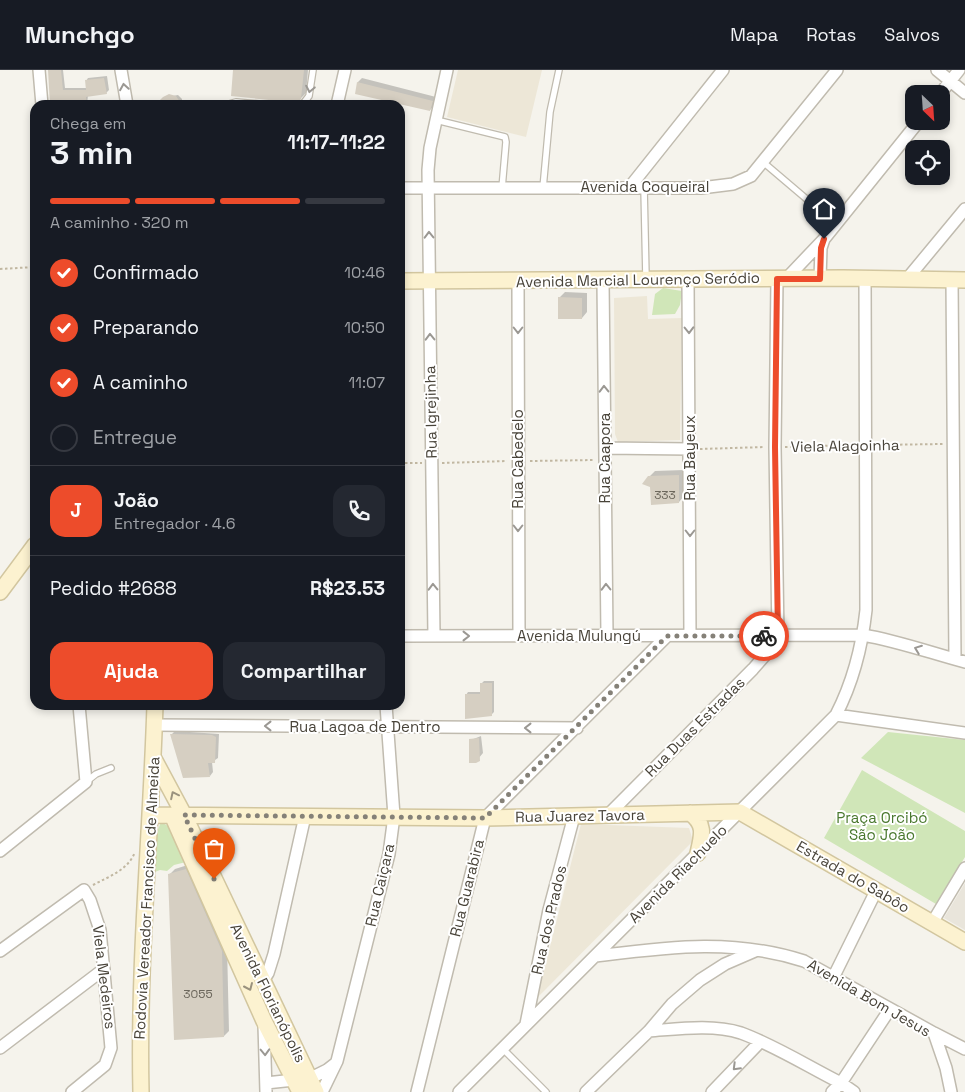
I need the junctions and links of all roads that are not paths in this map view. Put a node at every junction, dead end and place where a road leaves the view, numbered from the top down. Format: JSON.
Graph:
{"nodes":[{"id":1,"x":39,"y":70,"type":"edge"},
{"id":2,"x":122,"y":70,"type":"edge"},
{"id":3,"x":313,"y":70,"type":"edge"},
{"id":4,"x":345,"y":70,"type":"edge"},
{"id":5,"x":448,"y":70,"type":"edge"},
{"id":6,"x":559,"y":70,"type":"edge"},
{"id":7,"x":723,"y":70,"type":"edge"},
{"id":8,"x":837,"y":70,"type":"edge"},
{"id":9,"x":937,"y":70,"type":"edge"},
{"id":10,"x":959,"y":70,"type":"edge"},
{"id":11,"x":950,"y":81,"type":"junction"},
{"id":12,"x":947,"y":85,"type":"edge"},
{"id":13,"x":965,"y":93,"type":"edge"},
{"id":14,"x":42,"y":100,"type":"edge"},
{"id":15,"x":126,"y":100,"type":"edge"},
{"id":16,"x":306,"y":100,"type":"edge"},
{"id":17,"x":339,"y":100,"type":"edge"},
{"id":18,"x":436,"y":120,"type":"junction"},
{"id":19,"x":912,"y":130,"type":"edge"},
{"id":20,"x":764,"y":162,"type":"junction"},
{"id":21,"x":644,"y":187,"type":"junction"},
{"id":22,"x":405,"y":188,"type":"edge"},
{"id":23,"x":428,"y":188,"type":"junction"},
{"id":24,"x":502,"y":188,"type":"junction"},
{"id":25,"x":543,"y":188,"type":"junction"},
{"id":26,"x":629,"y":188,"type":"junction"},
{"id":27,"x":965,"y":209,"type":"edge"},
{"id":28,"x":837,"y":225,"type":"junction"},
{"id":29,"x":824,"y":239,"type":"junction"},
{"id":30,"x":865,"y":278,"type":"junction"},
{"id":31,"x":781,"y":279,"type":"junction"},
{"id":32,"x":820,"y":279,"type":"junction"},
{"id":33,"x":908,"y":279,"type":"junction"},
{"id":34,"x":646,"y":280,"type":"junction"},
{"id":35,"x":958,"y":280,"type":"edge"},
{"id":36,"x":405,"y":281,"type":"edge"},
{"id":37,"x":688,"y":281,"type":"junction"},
{"id":38,"x":429,"y":282,"type":"junction"},
{"id":39,"x":518,"y":282,"type":"junction"},
{"id":40,"x":603,"y":282,"type":"junction"},
{"id":41,"x":690,"y":449,"type":"junction"},
{"id":42,"x":605,"y":454,"type":"junction"},
{"id":43,"x":30,"y":552,"type":"edge"},
{"id":44,"x":0,"y":592,"type":"edge"},
{"id":45,"x":607,"y":635,"type":"junction"},
{"id":46,"x":690,"y":635,"type":"junction"},
{"id":47,"x":863,"y":635,"type":"junction"},
{"id":48,"x":405,"y":636,"type":"edge"},
{"id":49,"x":434,"y":636,"type":"junction"},
{"id":50,"x":519,"y":636,"type":"junction"},
{"id":51,"x":667,"y":636,"type":"junction"},
{"id":52,"x":778,"y":636,"type":"junction"},
{"id":53,"x":960,"y":660,"type":"edge"},
{"id":54,"x":79,"y":710,"type":"edge"},
{"id":55,"x":155,"y":710,"type":"edge"},
{"id":56,"x":386,"y":710,"type":"edge"},
{"id":57,"x":836,"y":716,"type":"junction"},
{"id":58,"x":154,"y":725,"type":"junction"},
{"id":59,"x":387,"y":727,"type":"junction"},
{"id":60,"x":577,"y":728,"type":"junction"},
{"id":61,"x":965,"y":733,"type":"edge"},
{"id":62,"x":154,"y":759,"type":"junction"},
{"id":63,"x":111,"y":768,"type":"dead end"},
{"id":64,"x":86,"y":782,"type":"junction"},
{"id":65,"x":740,"y":812,"type":"junction"},
{"id":66,"x":690,"y":813,"type":"junction"},
{"id":67,"x":150,"y":815,"type":"junction"},
{"id":68,"x":178,"y":815,"type":"junction"},
{"id":69,"x":608,"y":815,"type":"junction"},
{"id":70,"x":305,"y":816,"type":"junction"},
{"id":71,"x":394,"y":816,"type":"junction"},
{"id":72,"x":574,"y":816,"type":"junction"},
{"id":73,"x":485,"y":818,"type":"junction"},
{"id":74,"x":0,"y":851,"type":"edge"},
{"id":75,"x":698,"y":854,"type":"junction"},
{"id":76,"x":965,"y":868,"type":"edge"},
{"id":77,"x":876,"y":891,"type":"junction"},
{"id":78,"x":932,"y":923,"type":"junction"},
{"id":79,"x":277,"y":939,"type":"junction"},
{"id":80,"x":965,"y":942,"type":"edge"},
{"id":81,"x":757,"y":950,"type":"junction"},
{"id":82,"x":0,"y":951,"type":"edge"},
{"id":83,"x":596,"y":956,"type":"junction"},
{"id":84,"x":252,"y":961,"type":"junction"},
{"id":85,"x":104,"y":969,"type":"junction"},
{"id":86,"x":834,"y":976,"type":"junction"},
{"id":87,"x":262,"y":982,"type":"junction"},
{"id":88,"x":890,"y":1009,"type":"junction"},
{"id":89,"x":264,"y":1021,"type":"junction"},
{"id":90,"x":526,"y":1024,"type":"junction"},
{"id":91,"x":649,"y":1031,"type":"junction"},
{"id":92,"x":934,"y":1033,"type":"junction"},
{"id":93,"x":760,"y":1042,"type":"junction"},
{"id":94,"x":0,"y":1048,"type":"edge"},
{"id":95,"x":503,"y":1049,"type":"junction"},
{"id":96,"x":965,"y":1049,"type":"edge"},
{"id":97,"x":337,"y":1061,"type":"junction"},
{"id":98,"x":841,"y":1083,"type":"junction"},
{"id":99,"x":313,"y":1085,"type":"edge"},
{"id":100,"x":297,"y":1086,"type":"edge"},
{"id":101,"x":266,"y":1088,"type":"edge"},
{"id":102,"x":72,"y":1092,"type":"edge"},
{"id":103,"x":140,"y":1092,"type":"edge"},
{"id":104,"x":322,"y":1092,"type":"edge"},
{"id":105,"x":417,"y":1092,"type":"edge"},
{"id":106,"x":459,"y":1092,"type":"edge"},
{"id":107,"x":546,"y":1092,"type":"edge"},
{"id":108,"x":586,"y":1092,"type":"edge"},
{"id":109,"x":712,"y":1092,"type":"edge"},
{"id":110,"x":832,"y":1092,"type":"edge"},
{"id":111,"x":854,"y":1092,"type":"edge"},
{"id":112,"x":951,"y":1092,"type":"edge"}],
"edges":[{"from":1,"to":14,"type":"street"},
{"from":15,"to":2,"type":"street","one_way":true},
{"from":3,"to":16,"type":"lane","one_way":true},
{"from":4,"to":17,"type":"street"},
{"from":5,"to":18,"type":"street","name":"Rua Igrejinha"},
{"from":6,"to":25,"type":"lane"},
{"from":7,"to":26,"type":"street"},
{"from":8,"to":20,"type":"street","name":"Avenida Coqueiral"},
{"from":9,"to":11,"type":"street"},
{"from":10,"to":11,"type":"street"},
{"from":11,"to":12,"type":"street"},
{"from":11,"to":13,"type":"street"},
{"from":18,"to":23,"type":"street","name":"Rua Igrejinha"},
{"from":18,"to":24,"type":"lane"},
{"from":19,"to":28,"type":"street"},
{"from":20,"to":21,"type":"street","name":"Avenida Coqueiral"},
{"from":20,"to":28,"type":"lane"},
{"from":21,"to":26,"type":"street","name":"Avenida Coqueiral"},
{"from":21,"to":34,"type":"lane"},
{"from":22,"to":23,"type":"street","name":"Avenida Coqueiral"},
{"from":23,"to":24,"type":"street","name":"Avenida Coqueiral"},
{"from":38,"to":23,"type":"street","name":"Rua Igrejinha","one_way":true},
{"from":24,"to":25,"type":"street","name":"Avenida Coqueiral"},
{"from":25,"to":26,"type":"street","name":"Avenida Coqueiral"},
{"from":27,"to":33,"type":"street"},
{"from":28,"to":29,"type":"street"},
{"from":29,"to":31,"type":"street"},
{"from":29,"to":32,"type":"street"},
{"from":30,"to":32,"type":"street","name":"Avenida Marcial Lourenço Seródio"},
{"from":30,"to":33,"type":"street","name":"Avenida Marcial Lourenço Seródio"},
{"from":30,"to":47,"type":"street","name":"Avenida Riachuelo"},
{"from":31,"to":32,"type":"street","name":"Avenida Marcial Lourenço Seródio"},
{"from":31,"to":37,"type":"street","name":"Avenida Marcial Lourenço Seródio"},
{"from":31,"to":52,"type":"street"},
{"from":33,"to":35,"type":"street","name":"Avenida Marcial Lourenço Seródio"},
{"from":34,"to":37,"type":"street","name":"Avenida Marcial Lourenço Seródio"},
{"from":34,"to":40,"type":"street","name":"Avenida Marcial Lourenço Seródio"},
{"from":35,"to":53,"type":"street"},
{"from":36,"to":38,"type":"street","name":"Avenida Marcial Lourenço Seródio"},
{"from":37,"to":41,"type":"street","name":"Rua Bayeux","one_way":true},
{"from":38,"to":39,"type":"street","name":"Avenida Marcial Lourenço Seródio"},
{"from":49,"to":38,"type":"street","name":"Rua Igrejinha","one_way":true},
{"from":39,"to":40,"type":"street","name":"Avenida Marcial Lourenço Seródio"},
{"from":39,"to":50,"type":"street","name":"Rua Cabedelo","one_way":true},
{"from":42,"to":40,"type":"street","name":"Rua Caapora","one_way":true},
{"from":41,"to":42,"type":"street"},
{"from":41,"to":46,"type":"street","name":"Rua Bayeux","one_way":true},
{"from":45,"to":42,"type":"street","name":"Rua Caapora","one_way":true},
{"from":43,"to":44,"type":"street"},
{"from":45,"to":50,"type":"street","name":"Avenida Mulungú"},
{"from":45,"to":51,"type":"street","name":"Avenida Mulungú"},
{"from":46,"to":51,"type":"street","name":"Avenida Mulungú"},
{"from":46,"to":52,"type":"street","name":"Avenida Mulungú"},
{"from":47,"to":52,"type":"street","name":"Avenida Mulungú"},
{"from":53,"to":47,"type":"street","name":"Avenida Mulungú","one_way":true},
{"from":47,"to":57,"type":"street","name":"Avenida Riachuelo"},
{"from":48,"to":49,"type":"street","name":"Avenida Mulungú"},
{"from":49,"to":50,"type":"street","name":"Avenida Mulungú","one_way":true},
{"from":51,"to":60,"type":"street","name":"Rua Guarabira"},
{"from":52,"to":69,"type":"street","name":"Rua Duas Estradas"},
{"from":54,"to":64,"type":"street"},
{"from":55,"to":58,"type":"street","name":"Rodovia Vereador Francisco de Almeida"},
{"from":56,"to":59,"type":"street","name":"Rua Caiçara"},
{"from":57,"to":61,"type":"street"},
{"from":57,"to":65,"type":"street","name":"Avenida Riachuelo"},
{"from":59,"to":58,"type":"street","name":"Rua Lagoa de Dentro","one_way":true},
{"from":58,"to":62,"type":"street","name":"Rodovia Vereador Francisco de Almeida"},
{"from":60,"to":59,"type":"street","name":"Rua Lagoa de Dentro","one_way":true},
{"from":59,"to":71,"type":"street","name":"Rua Caiçara"},
{"from":60,"to":73,"type":"street","name":"Rua Guarabira"},
{"from":62,"to":67,"type":"street","name":"Rodovia Vereador Francisco de Almeida"},
{"from":68,"to":62,"type":"street","name":"Avenida Florianópolis","one_way":true},
{"from":63,"to":64,"type":"lane"},
{"from":64,"to":74,"type":"street"},
{"from":65,"to":66,"type":"street","name":"Rua Juarez Tavora"},
{"from":65,"to":75,"type":"street","name":"Avenida Riachuelo"},
{"from":65,"to":77,"type":"street","name":"Estrada do Sabôo"},
{"from":66,"to":69,"type":"street","name":"Rua Juarez Tavora"},
{"from":66,"to":75,"type":"street"},
{"from":67,"to":68,"type":"street","name":"Rua Juarez Tavora"},
{"from":67,"to":103,"type":"street","name":"Rodovia Vereador Francisco de Almeida"},
{"from":68,"to":70,"type":"street","name":"Rua Juarez Tavora"},
{"from":68,"to":84,"type":"street","name":"Avenida Florianópolis"},
{"from":68,"to":89,"type":"street","name":"Avenida Florianópolis","one_way":true},
{"from":69,"to":72,"type":"street","name":"Rua Juarez Tavora"},
{"from":70,"to":71,"type":"street","name":"Rua Juarez Tavora"},
{"from":70,"to":79,"type":"street"},
{"from":71,"to":73,"type":"street","name":"Rua Juarez Tavora"},
{"from":71,"to":97,"type":"street","name":"Rua Caiçara"},
{"from":72,"to":73,"type":"street","name":"Rua Juarez Tavora"},
{"from":72,"to":90,"type":"street","name":"Rua dos Prados"},
{"from":73,"to":105,"type":"street","name":"Rua Guarabira"},
{"from":75,"to":83,"type":"street","name":"Avenida Riachuelo"},
{"from":76,"to":78,"type":"street"},
{"from":77,"to":78,"type":"street","name":"Estrada do Sabôo"},
{"from":77,"to":86,"type":"street"},
{"from":78,"to":80,"type":"street","name":"Estrada do Sabôo"},
{"from":79,"to":84,"type":"street"},
{"from":79,"to":87,"type":"street"},
{"from":81,"to":83,"type":"street","name":"Avenida Bom Jesus"},
{"from":81,"to":86,"type":"street","name":"Avenida Bom Jesus"},
{"from":81,"to":91,"type":"street"},
{"from":82,"to":85,"type":"street","name":"Viela Medeiros"},
{"from":83,"to":90,"type":"street","name":"Avenida Riachuelo"},
{"from":84,"to":87,"type":"street","name":"Avenida Florianópolis"},
{"from":85,"to":94,"type":"street"},
{"from":85,"to":102,"type":"street","name":"Viela Medeiros"},
{"from":86,"to":88,"type":"street","name":"Avenida Bom Jesus"},
{"from":87,"to":99,"type":"street","name":"Avenida Florianópolis"},
{"from":88,"to":92,"type":"street","name":"Avenida Bom Jesus"},
{"from":88,"to":98,"type":"street"},
{"from":89,"to":100,"type":"street","name":"Avenida Florianópolis"},
{"from":89,"to":101,"type":"street","one_way":true},
{"from":90,"to":95,"type":"street","name":"Avenida Riachuelo"},
{"from":91,"to":93,"type":"street"},
{"from":91,"to":108,"type":"street"},
{"from":92,"to":96,"type":"street"},
{"from":92,"to":112,"type":"street","name":"Avenida Bom Jesus"},
{"from":93,"to":98,"type":"street"},
{"from":93,"to":109,"type":"street","one_way":true},
{"from":95,"to":106,"type":"street","name":"Avenida Riachuelo"},
{"from":95,"to":107,"type":"lane"},
{"from":97,"to":99,"type":"street"},
{"from":97,"to":104,"type":"street","name":"Rua Caiçara"},
{"from":98,"to":110,"type":"street"},
{"from":98,"to":111,"type":"street"},
{"from":100,"to":101,"type":"street"}]}
